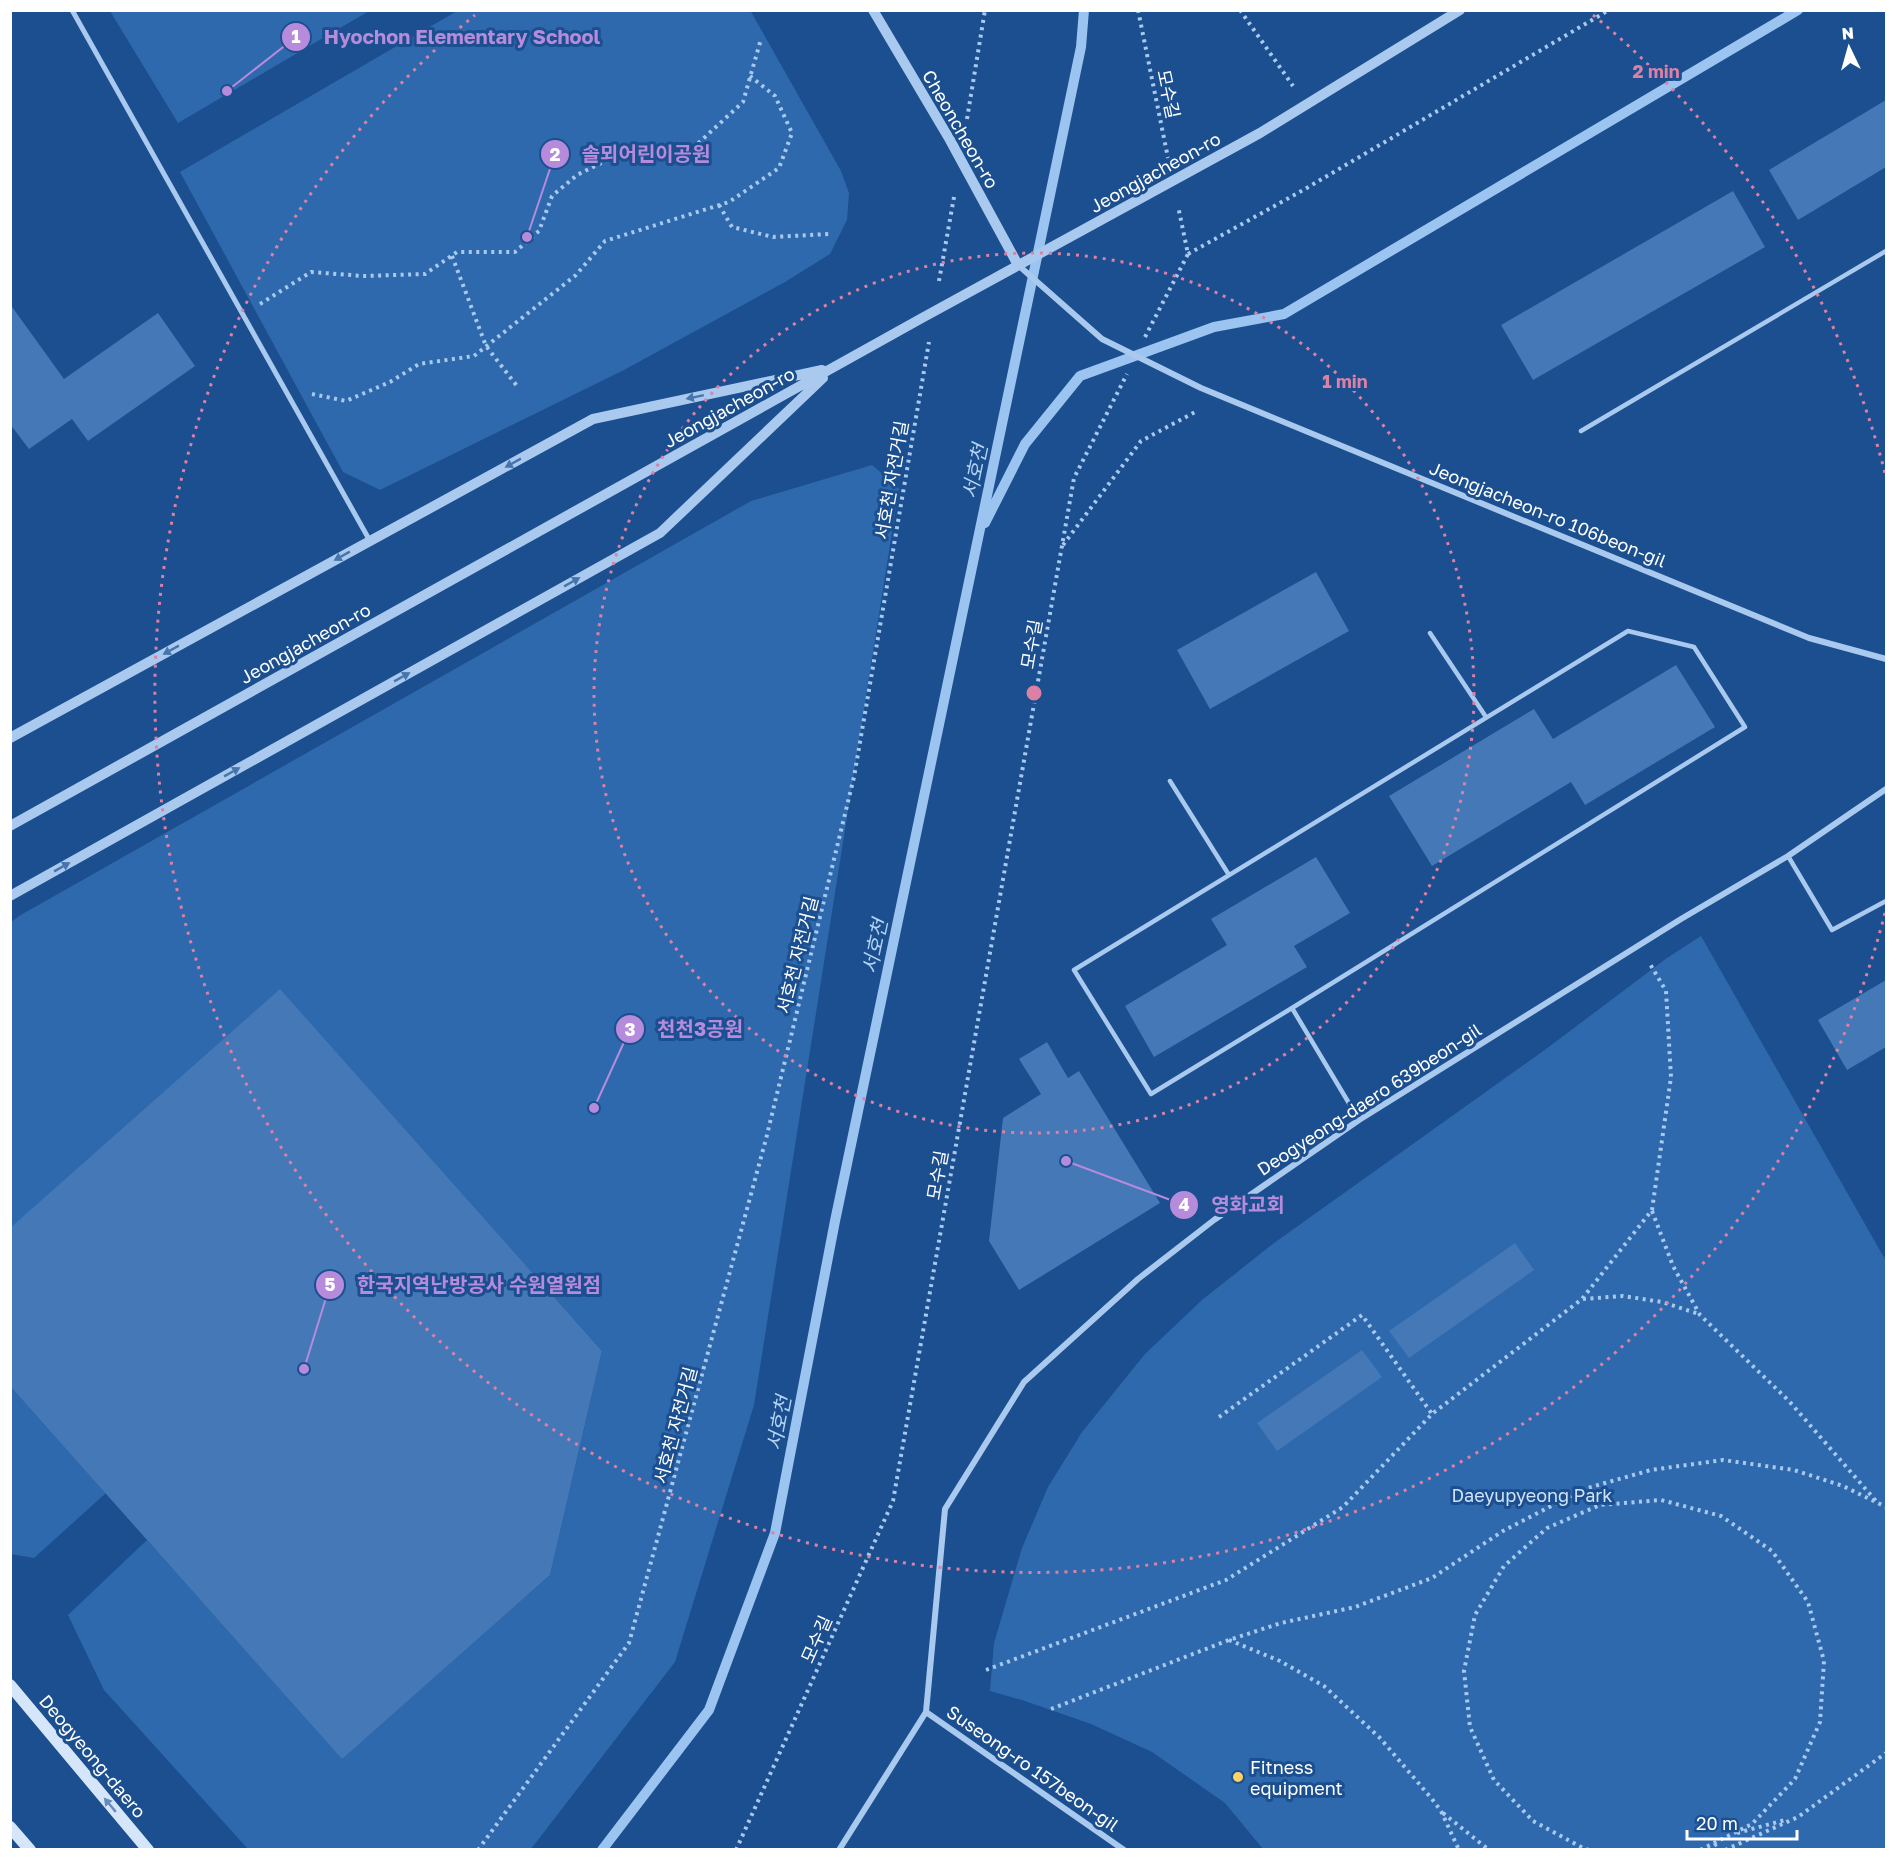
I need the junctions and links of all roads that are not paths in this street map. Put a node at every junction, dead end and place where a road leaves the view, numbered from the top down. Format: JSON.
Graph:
{"nodes":[{"id":1,"x":72,"y":10,"type":"edge"},
{"id":2,"x":873,"y":10,"type":"edge"},
{"id":3,"x":1460,"y":10,"type":"edge"},
{"id":4,"x":1887,"y":251,"type":"edge"},
{"id":5,"x":1019,"y":265,"type":"junction"},
{"id":6,"x":834,"y":367,"type":"junction"},
{"id":7,"x":1581,"y":431,"type":"dead end"},
{"id":8,"x":370,"y":541,"type":"junction"},
{"id":9,"x":1431,"y":633,"type":"dead end"},
{"id":10,"x":1887,"y":659,"type":"edge"},
{"id":11,"x":1486,"y":717,"type":"junction"},
{"id":12,"x":10,"y":738,"type":"edge"},
{"id":13,"x":1170,"y":781,"type":"dead end"},
{"id":14,"x":1887,"y":789,"type":"edge"},
{"id":15,"x":10,"y":826,"type":"edge"},
{"id":16,"x":1788,"y":856,"type":"junction"},
{"id":17,"x":1230,"y":874,"type":"junction"},
{"id":18,"x":10,"y":896,"type":"edge"},
{"id":19,"x":1887,"y":901,"type":"edge"},
{"id":20,"x":1292,"y":1008,"type":"junction"},
{"id":21,"x":1359,"y":1120,"type":"junction"},
{"id":22,"x":10,"y":1685,"type":"edge"},
{"id":23,"x":926,"y":1712,"type":"junction"},
{"id":24,"x":10,"y":1827,"type":"edge"},
{"id":25,"x":30,"y":1850,"type":"edge"},
{"id":26,"x":148,"y":1850,"type":"edge"},
{"id":27,"x":839,"y":1850,"type":"edge"},
{"id":28,"x":1124,"y":1850,"type":"edge"}],
"edges":[{"from":1,"to":8,"type":"street"},
{"from":2,"to":5,"type":"street","name":"Cheoncheon-ro"},
{"from":3,"to":5,"type":"street","name":"Jeongjacheon-ro"},
{"from":4,"to":7,"type":"lane"},
{"from":5,"to":6,"type":"street","name":"Jeongjacheon-ro"},
{"from":5,"to":10,"type":"street","name":"Jeongjacheon-ro 106beon-gil"},
{"from":6,"to":8,"type":"street","one_way":true},
{"from":6,"to":15,"type":"street","name":"Jeongjacheon-ro"},
{"from":18,"to":6,"type":"street","one_way":true},
{"from":8,"to":12,"type":"street","one_way":true},
{"from":9,"to":11,"type":"lane"},
{"from":11,"to":17,"type":"lane"},
{"from":11,"to":20,"type":"lane"},
{"from":13,"to":17,"type":"lane"},
{"from":14,"to":16,"type":"street","name":"Deogyeong-daero 639beon-gil"},
{"from":16,"to":19,"type":"lane"},
{"from":16,"to":21,"type":"street","name":"Deogyeong-daero 639beon-gil"},
{"from":17,"to":20,"type":"lane"},
{"from":20,"to":21,"type":"lane"},
{"from":21,"to":23,"type":"street","name":"Deogyeong-daero 639beon-gil"},
{"from":26,"to":22,"type":"main road","name":"Deogyeong-daero","one_way":true},
{"from":23,"to":27,"type":"street","name":"Deogyeong-daero 639beon-gil"},
{"from":23,"to":28,"type":"street","name":"Suseong-ro 157beon-gil"},
{"from":24,"to":25,"type":"main road"}]}
